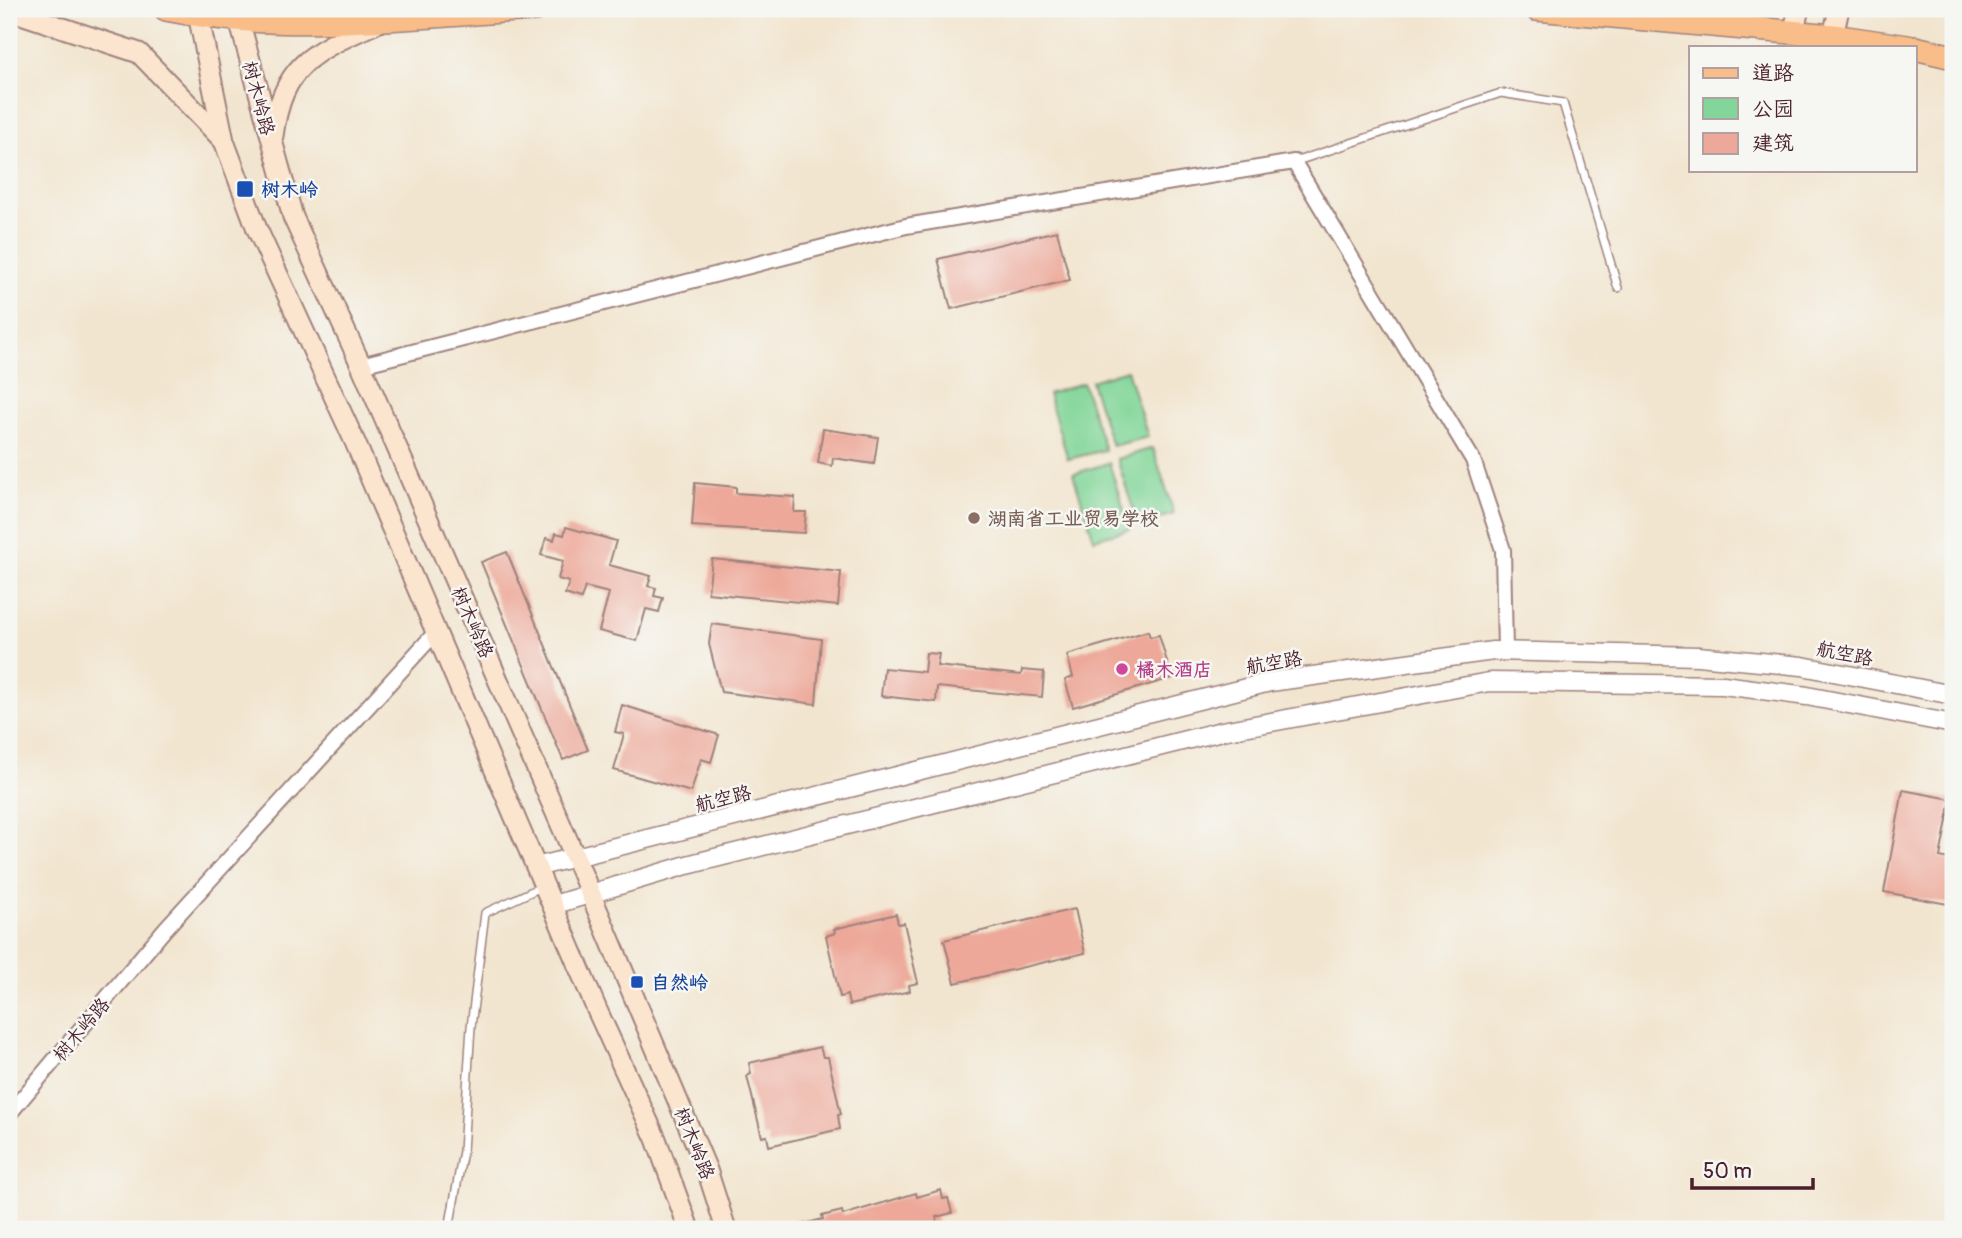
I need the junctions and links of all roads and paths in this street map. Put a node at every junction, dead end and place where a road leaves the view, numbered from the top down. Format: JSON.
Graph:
{"nodes":[{"id":1,"x":166,"y":9,"type":"edge"},
{"id":2,"x":535,"y":9,"type":"edge"},
{"id":3,"x":1536,"y":9,"type":"edge"},
{"id":4,"x":1800,"y":9,"type":"edge"},
{"id":5,"x":1839,"y":9,"type":"edge"},
{"id":6,"x":9,"y":10,"type":"edge"},
{"id":7,"x":198,"y":12,"type":"edge"},
{"id":8,"x":237,"y":13,"type":"edge"},
{"id":9,"x":390,"y":17,"type":"junction"},
{"id":10,"x":1793,"y":33,"type":"junction"},
{"id":11,"x":1833,"y":36,"type":"junction"},
{"id":12,"x":1901,"y":46,"type":"edge"},
{"id":13,"x":1916,"y":48,"type":"edge"},
{"id":14,"x":1953,"y":57,"type":"edge"},
{"id":15,"x":224,"y":141,"type":"junction"},
{"id":16,"x":272,"y":147,"type":"junction"},
{"id":17,"x":1294,"y":162,"type":"junction"},
{"id":18,"x":1618,"y":288,"type":"dead end"},
{"id":19,"x":361,"y":365,"type":"junction"},
{"id":20,"x":436,"y":632,"type":"junction"},
{"id":21,"x":1499,"y":651,"type":"junction"},
{"id":22,"x":1801,"y":666,"type":"junction"},
{"id":23,"x":1489,"y":682,"type":"junction"},
{"id":24,"x":1953,"y":695,"type":"edge"},
{"id":25,"x":1807,"y":696,"type":"junction"},
{"id":26,"x":1953,"y":724,"type":"edge"},
{"id":27,"x":575,"y":857,"type":"junction"},
{"id":28,"x":536,"y":866,"type":"junction"},
{"id":29,"x":545,"y":886,"type":"junction"},
{"id":30,"x":591,"y":895,"type":"junction"},
{"id":31,"x":553,"y":905,"type":"junction"},
{"id":32,"x":10,"y":1109,"type":"edge"},
{"id":33,"x":449,"y":1229,"type":"edge"},
{"id":34,"x":690,"y":1229,"type":"edge"},
{"id":35,"x":726,"y":1229,"type":"edge"}],
"edges":[{"from":1,"to":7,"type":"main road"},
{"from":2,"to":9,"type":"main road"},
{"from":3,"to":10,"type":"main road"},
{"from":4,"to":10,"type":"main road"},
{"from":5,"to":11,"type":"main road"},
{"from":6,"to":15,"type":"main road"},
{"from":7,"to":8,"type":"main road"},
{"from":7,"to":15,"type":"main road","name":"树木岭路"},
{"from":8,"to":9,"type":"main road"},
{"from":8,"to":16,"type":"main road","name":"树木岭路"},
{"from":9,"to":16,"type":"main road"},
{"from":10,"to":11,"type":"main road"},
{"from":11,"to":12,"type":"main road"},
{"from":13,"to":14,"type":"main road"},
{"from":15,"to":20,"type":"main road","name":"树木岭路"},
{"from":16,"to":19,"type":"main road","name":"树木岭路"},
{"from":17,"to":18,"type":"lane"},
{"from":17,"to":19,"type":"street"},
{"from":17,"to":21,"type":"street"},
{"from":19,"to":27,"type":"main road","name":"树木岭路"},
{"from":20,"to":28,"type":"main road","name":"树木岭路"},
{"from":20,"to":32,"type":"street","name":"树木岭路"},
{"from":21,"to":22,"type":"street","name":"航空路"},
{"from":21,"to":23,"type":"street"},
{"from":21,"to":27,"type":"street","name":"航空路"},
{"from":22,"to":24,"type":"street","name":"航空路"},
{"from":22,"to":25,"type":"street"},
{"from":23,"to":25,"type":"street"},
{"from":23,"to":30,"type":"street"},
{"from":25,"to":26,"type":"street"},
{"from":27,"to":28,"type":"street","name":"航空路"},
{"from":27,"to":30,"type":"main road","name":"树木岭路"},
{"from":28,"to":29,"type":"main road","name":"树木岭路"},
{"from":29,"to":31,"type":"main road","name":"树木岭路"},
{"from":29,"to":33,"type":"lane"},
{"from":30,"to":31,"type":"street"},
{"from":30,"to":35,"type":"main road","name":"树木岭路"},
{"from":31,"to":34,"type":"main road","name":"树木岭路"}]}
